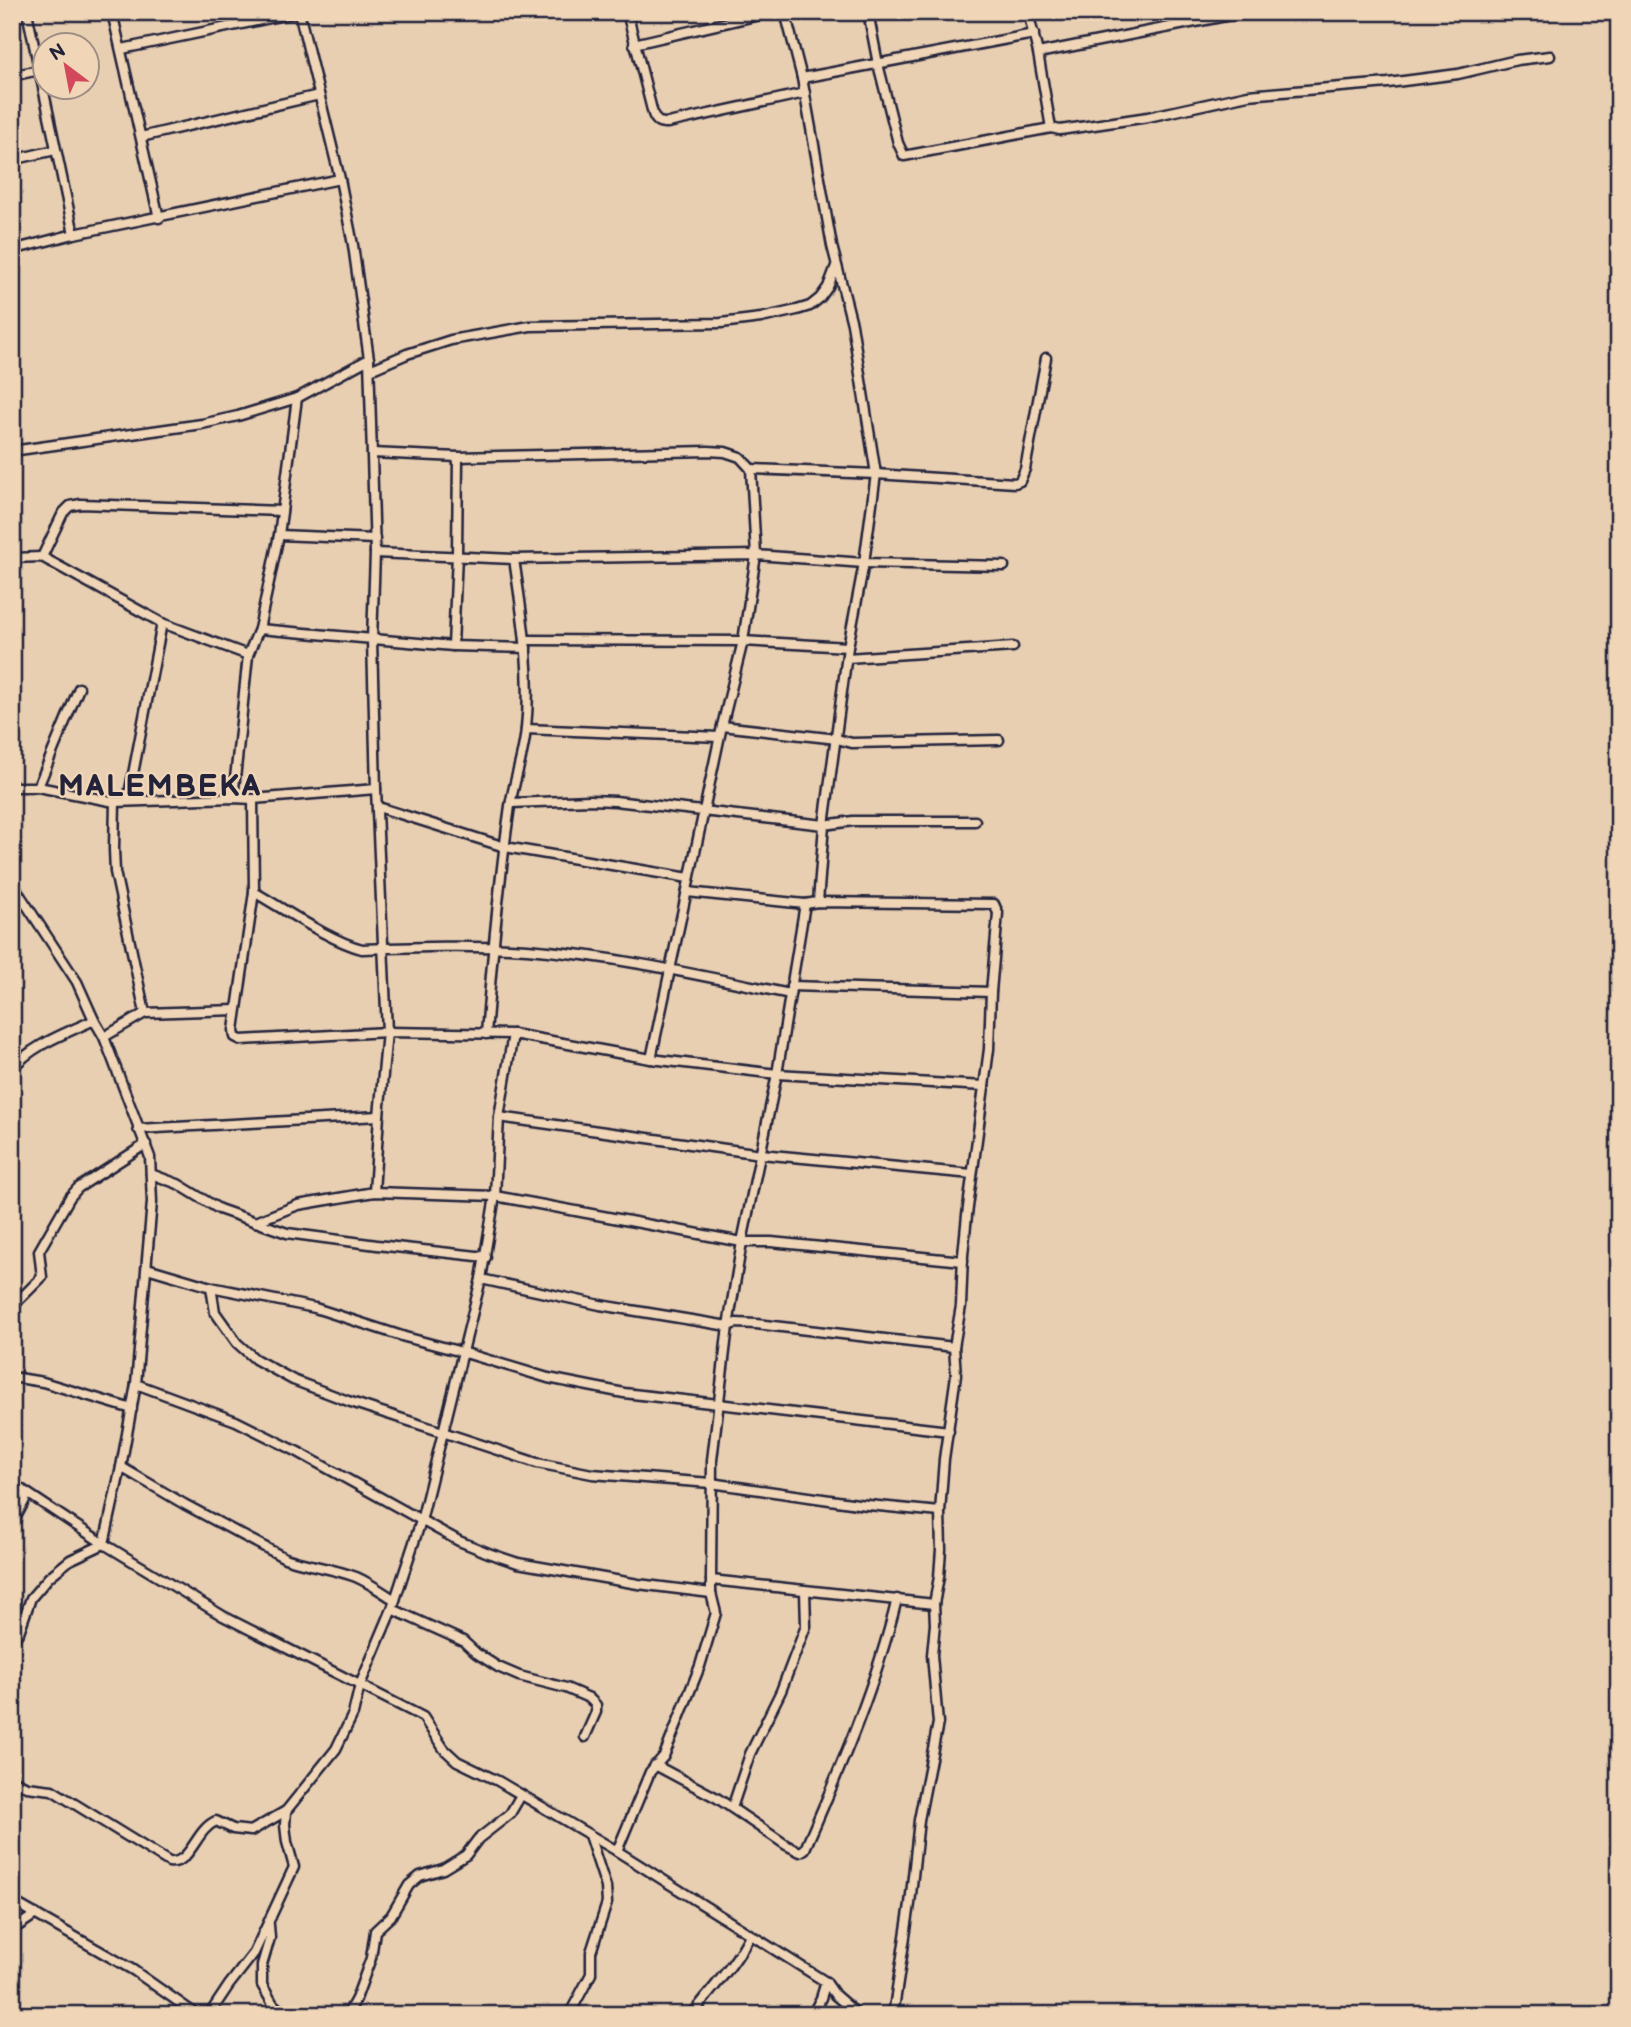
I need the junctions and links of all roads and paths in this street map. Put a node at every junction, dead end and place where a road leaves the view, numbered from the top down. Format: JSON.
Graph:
{"nodes":[{"id":1,"x":27,"y":12,"type":"edge"},
{"id":2,"x":112,"y":12,"type":"edge"},
{"id":3,"x":299,"y":12,"type":"edge"},
{"id":4,"x":627,"y":12,"type":"edge"},
{"id":5,"x":772,"y":12,"type":"edge"},
{"id":6,"x":785,"y":12,"type":"edge"},
{"id":7,"x":868,"y":12,"type":"edge"},
{"id":8,"x":1028,"y":12,"type":"edge"},
{"id":9,"x":1246,"y":12,"type":"edge"},
{"id":10,"x":1034,"y":34,"type":"junction"},
{"id":11,"x":32,"y":36,"type":"edge"},
{"id":12,"x":634,"y":44,"type":"junction"},
{"id":13,"x":122,"y":49,"type":"junction"},
{"id":14,"x":1038,"y":53,"type":"junction"},
{"id":15,"x":1550,"y":57,"type":"dead end"},
{"id":16,"x":878,"y":64,"type":"junction"},
{"id":17,"x":32,"y":72,"type":"edge"},
{"id":18,"x":12,"y":76,"type":"edge"},
{"id":19,"x":802,"y":78,"type":"junction"},
{"id":20,"x":805,"y":93,"type":"junction"},
{"id":21,"x":319,"y":95,"type":"junction"},
{"id":22,"x":45,"y":102,"type":"edge"},
{"id":23,"x":1051,"y":128,"type":"junction"},
{"id":24,"x":141,"y":137,"type":"junction"},
{"id":25,"x":55,"y":150,"type":"junction"},
{"id":26,"x":12,"y":160,"type":"edge"},
{"id":27,"x":340,"y":178,"type":"junction"},
{"id":28,"x":159,"y":218,"type":"junction"},
{"id":29,"x":74,"y":234,"type":"junction"},
{"id":30,"x":12,"y":250,"type":"edge"},
{"id":31,"x":836,"y":265,"type":"junction"},
{"id":32,"x":1046,"y":358,"type":"dead end"},
{"id":33,"x":369,"y":359,"type":"junction"},
{"id":34,"x":370,"y":370,"type":"junction"},
{"id":35,"x":297,"y":398,"type":"junction"},
{"id":36,"x":12,"y":451,"type":"edge"},
{"id":37,"x":372,"y":453,"type":"junction"},
{"id":38,"x":458,"y":457,"type":"junction"},
{"id":39,"x":751,"y":469,"type":"junction"},
{"id":40,"x":876,"y":474,"type":"junction"},
{"id":41,"x":282,"y":511,"type":"junction"},
{"id":42,"x":279,"y":535,"type":"junction"},
{"id":43,"x":374,"y":539,"type":"junction"},
{"id":44,"x":375,"y":553,"type":"junction"},
{"id":45,"x":457,"y":555,"type":"junction"},
{"id":46,"x":756,"y":555,"type":"junction"},
{"id":47,"x":42,"y":557,"type":"junction"},
{"id":48,"x":12,"y":558,"type":"edge"},
{"id":49,"x":514,"y":559,"type":"junction"},
{"id":50,"x":864,"y":562,"type":"junction"},
{"id":51,"x":1004,"y":566,"type":"dead end"},
{"id":52,"x":162,"y":623,"type":"junction"},
{"id":53,"x":259,"y":629,"type":"junction"},
{"id":54,"x":372,"y":640,"type":"junction"},
{"id":55,"x":743,"y":641,"type":"junction"},
{"id":56,"x":526,"y":644,"type":"junction"},
{"id":57,"x":453,"y":646,"type":"junction"},
{"id":58,"x":848,"y":647,"type":"junction"},
{"id":59,"x":1013,"y":647,"type":"dead end"},
{"id":60,"x":248,"y":655,"type":"junction"},
{"id":61,"x":847,"y":658,"type":"junction"},
{"id":62,"x":79,"y":688,"type":"dead end"},
{"id":63,"x":722,"y":726,"type":"junction"},
{"id":64,"x":526,"y":729,"type":"junction"},
{"id":65,"x":719,"y":737,"type":"junction"},
{"id":66,"x":837,"y":739,"type":"junction"},
{"id":67,"x":999,"y":740,"type":"dead end"},
{"id":68,"x":12,"y":787,"type":"edge"},
{"id":69,"x":38,"y":788,"type":"junction"},
{"id":70,"x":376,"y":789,"type":"junction"},
{"id":71,"x":233,"y":798,"type":"junction"},
{"id":72,"x":253,"y":799,"type":"junction"},
{"id":73,"x":128,"y":800,"type":"junction"},
{"id":74,"x":115,"y":802,"type":"junction"},
{"id":75,"x":511,"y":803,"type":"junction"},
{"id":76,"x":378,"y":807,"type":"junction"},
{"id":77,"x":704,"y":811,"type":"junction"},
{"id":78,"x":975,"y":821,"type":"dead end"},
{"id":79,"x":824,"y":825,"type":"junction"},
{"id":80,"x":505,"y":847,"type":"junction"},
{"id":81,"x":689,"y":878,"type":"junction"},
{"id":82,"x":12,"y":883,"type":"edge"},
{"id":83,"x":254,"y":892,"type":"junction"},
{"id":84,"x":687,"y":892,"type":"junction"},
{"id":85,"x":818,"y":902,"type":"junction"},
{"id":86,"x":805,"y":904,"type":"junction"},
{"id":87,"x":493,"y":947,"type":"junction"},
{"id":88,"x":384,"y":948,"type":"junction"},
{"id":89,"x":669,"y":969,"type":"junction"},
{"id":90,"x":790,"y":990,"type":"junction"},
{"id":91,"x":991,"y":992,"type":"junction"},
{"id":92,"x":236,"y":1010,"type":"junction"},
{"id":93,"x":145,"y":1013,"type":"junction"},
{"id":94,"x":93,"y":1020,"type":"junction"},
{"id":95,"x":387,"y":1032,"type":"junction"},
{"id":96,"x":486,"y":1034,"type":"junction"},
{"id":97,"x":513,"y":1034,"type":"junction"},
{"id":98,"x":104,"y":1037,"type":"junction"},
{"id":99,"x":651,"y":1059,"type":"junction"},
{"id":100,"x":12,"y":1069,"type":"edge"},
{"id":101,"x":777,"y":1074,"type":"junction"},
{"id":102,"x":984,"y":1086,"type":"junction"},
{"id":103,"x":379,"y":1116,"type":"junction"},
{"id":104,"x":499,"y":1117,"type":"junction"},
{"id":105,"x":138,"y":1129,"type":"junction"},
{"id":106,"x":146,"y":1143,"type":"junction"},
{"id":107,"x":761,"y":1154,"type":"junction"},
{"id":108,"x":151,"y":1174,"type":"junction"},
{"id":109,"x":972,"y":1174,"type":"junction"},
{"id":110,"x":374,"y":1192,"type":"junction"},
{"id":111,"x":495,"y":1196,"type":"junction"},
{"id":112,"x":255,"y":1222,"type":"junction"},
{"id":113,"x":742,"y":1242,"type":"junction"},
{"id":114,"x":486,"y":1257,"type":"junction"},
{"id":115,"x":963,"y":1261,"type":"junction"},
{"id":116,"x":147,"y":1268,"type":"junction"},
{"id":117,"x":481,"y":1279,"type":"junction"},
{"id":118,"x":211,"y":1287,"type":"junction"},
{"id":119,"x":12,"y":1307,"type":"edge"},
{"id":120,"x":728,"y":1326,"type":"junction"},
{"id":121,"x":954,"y":1347,"type":"junction"},
{"id":122,"x":463,"y":1352,"type":"junction"},
{"id":123,"x":12,"y":1377,"type":"edge"},
{"id":124,"x":136,"y":1384,"type":"junction"},
{"id":125,"x":719,"y":1404,"type":"junction"},
{"id":126,"x":132,"y":1409,"type":"junction"},
{"id":127,"x":949,"y":1431,"type":"junction"},
{"id":128,"x":444,"y":1434,"type":"junction"},
{"id":129,"x":121,"y":1467,"type":"junction"},
{"id":130,"x":12,"y":1483,"type":"edge"},
{"id":131,"x":711,"y":1483,"type":"junction"},
{"id":132,"x":28,"y":1494,"type":"junction"},
{"id":133,"x":940,"y":1512,"type":"junction"},
{"id":134,"x":421,"y":1521,"type":"junction"},
{"id":135,"x":12,"y":1525,"type":"edge"},
{"id":136,"x":104,"y":1544,"type":"junction"},
{"id":137,"x":711,"y":1580,"type":"junction"},
{"id":138,"x":806,"y":1591,"type":"junction"},
{"id":139,"x":711,"y":1593,"type":"junction"},
{"id":140,"x":897,"y":1599,"type":"junction"},
{"id":141,"x":934,"y":1604,"type":"junction"},
{"id":142,"x":393,"y":1605,"type":"junction"},
{"id":143,"x":12,"y":1642,"type":"edge"},
{"id":144,"x":360,"y":1685,"type":"junction"},
{"id":145,"x":585,"y":1737,"type":"dead end"},
{"id":146,"x":655,"y":1765,"type":"junction"},
{"id":147,"x":12,"y":1780,"type":"edge"},
{"id":148,"x":521,"y":1795,"type":"junction"},
{"id":149,"x":732,"y":1808,"type":"junction"},
{"id":150,"x":286,"y":1811,"type":"junction"},
{"id":151,"x":589,"y":1835,"type":"junction"},
{"id":152,"x":617,"y":1851,"type":"junction"},
{"id":153,"x":12,"y":1901,"type":"edge"},
{"id":154,"x":36,"y":1914,"type":"junction"},
{"id":155,"x":269,"y":1920,"type":"junction"},
{"id":156,"x":12,"y":1930,"type":"edge"},
{"id":157,"x":750,"y":1935,"type":"junction"},
{"id":158,"x":826,"y":1982,"type":"junction"},
{"id":159,"x":197,"y":2015,"type":"edge"},
{"id":160,"x":209,"y":2015,"type":"edge"},
{"id":161,"x":285,"y":2015,"type":"edge"},
{"id":162,"x":347,"y":2015,"type":"edge"},
{"id":163,"x":569,"y":2015,"type":"edge"},
{"id":164,"x":692,"y":2015,"type":"edge"},
{"id":165,"x":812,"y":2015,"type":"edge"},
{"id":166,"x":858,"y":2015,"type":"edge"},
{"id":167,"x":893,"y":2015,"type":"edge"}],
"edges":[{"from":1,"to":11,"type":"street"},
{"from":2,"to":13,"type":"street"},
{"from":3,"to":13,"type":"street"},
{"from":3,"to":21,"type":"street"},
{"from":4,"to":12,"type":"street"},
{"from":5,"to":12,"type":"street"},
{"from":6,"to":19,"type":"street"},
{"from":7,"to":16,"type":"street"},
{"from":8,"to":10,"type":"street"},
{"from":9,"to":14,"type":"street"},
{"from":10,"to":14,"type":"street"},
{"from":10,"to":16,"type":"street"},
{"from":12,"to":20,"type":"street"},
{"from":13,"to":24,"type":"street"},
{"from":14,"to":23,"type":"street"},
{"from":15,"to":23,"type":"street"},
{"from":16,"to":19,"type":"street"},
{"from":16,"to":23,"type":"street"},
{"from":17,"to":18,"type":"street"},
{"from":19,"to":20,"type":"street"},
{"from":20,"to":31,"type":"street"},
{"from":21,"to":24,"type":"street"},
{"from":21,"to":27,"type":"street"},
{"from":22,"to":25,"type":"street"},
{"from":24,"to":28,"type":"street"},
{"from":25,"to":26,"type":"street"},
{"from":25,"to":29,"type":"street"},
{"from":27,"to":28,"type":"street"},
{"from":27,"to":33,"type":"street"},
{"from":28,"to":29,"type":"street"},
{"from":29,"to":30,"type":"street"},
{"from":31,"to":34,"type":"street"},
{"from":31,"to":40,"type":"street"},
{"from":32,"to":40,"type":"street"},
{"from":33,"to":34,"type":"street"},
{"from":33,"to":35,"type":"street"},
{"from":34,"to":37,"type":"street"},
{"from":35,"to":36,"type":"street"},
{"from":35,"to":41,"type":"street"},
{"from":37,"to":38,"type":"street"},
{"from":37,"to":43,"type":"street"},
{"from":38,"to":39,"type":"street"},
{"from":38,"to":45,"type":"street"},
{"from":39,"to":40,"type":"street"},
{"from":39,"to":46,"type":"street"},
{"from":40,"to":50,"type":"street"},
{"from":41,"to":42,"type":"street"},
{"from":41,"to":47,"type":"street"},
{"from":42,"to":43,"type":"street"},
{"from":42,"to":53,"type":"street"},
{"from":43,"to":44,"type":"street"},
{"from":44,"to":45,"type":"street"},
{"from":44,"to":54,"type":"street"},
{"from":45,"to":49,"type":"street"},
{"from":45,"to":57,"type":"street"},
{"from":46,"to":49,"type":"street"},
{"from":46,"to":50,"type":"street"},
{"from":46,"to":55,"type":"street"},
{"from":47,"to":48,"type":"street"},
{"from":47,"to":52,"type":"street"},
{"from":49,"to":56,"type":"street"},
{"from":50,"to":51,"type":"street"},
{"from":50,"to":58,"type":"street"},
{"from":52,"to":60,"type":"street"},
{"from":52,"to":73,"type":"street"},
{"from":53,"to":54,"type":"street"},
{"from":53,"to":60,"type":"street"},
{"from":54,"to":57,"type":"street"},
{"from":54,"to":70,"type":"street"},
{"from":55,"to":56,"type":"street"},
{"from":55,"to":58,"type":"street"},
{"from":55,"to":63,"type":"street"},
{"from":56,"to":57,"type":"street"},
{"from":56,"to":64,"type":"street"},
{"from":58,"to":61,"type":"street"},
{"from":59,"to":61,"type":"street"},
{"from":60,"to":71,"type":"street"},
{"from":61,"to":66,"type":"street"},
{"from":62,"to":69,"type":"street"},
{"from":63,"to":65,"type":"street"},
{"from":63,"to":66,"type":"street"},
{"from":64,"to":65,"type":"street"},
{"from":64,"to":75,"type":"street"},
{"from":65,"to":77,"type":"street"},
{"from":66,"to":67,"type":"street"},
{"from":66,"to":79,"type":"street"},
{"from":68,"to":69,"type":"street"},
{"from":69,"to":74,"type":"street"},
{"from":70,"to":72,"type":"street"},
{"from":70,"to":76,"type":"street"},
{"from":71,"to":72,"type":"street"},
{"from":71,"to":73,"type":"street"},
{"from":72,"to":83,"type":"street"},
{"from":73,"to":74,"type":"street"},
{"from":74,"to":93,"type":"street"},
{"from":75,"to":77,"type":"street"},
{"from":75,"to":80,"type":"street"},
{"from":76,"to":80,"type":"street"},
{"from":76,"to":88,"type":"street"},
{"from":77,"to":79,"type":"street"},
{"from":77,"to":81,"type":"street"},
{"from":78,"to":79,"type":"street"},
{"from":79,"to":85,"type":"street"},
{"from":80,"to":81,"type":"street"},
{"from":80,"to":87,"type":"street"},
{"from":81,"to":84,"type":"street"},
{"from":82,"to":94,"type":"street"},
{"from":83,"to":88,"type":"street"},
{"from":83,"to":92,"type":"street"},
{"from":84,"to":86,"type":"street"},
{"from":84,"to":89,"type":"street"},
{"from":85,"to":86,"type":"street"},
{"from":85,"to":91,"type":"street"},
{"from":86,"to":90,"type":"street"},
{"from":87,"to":88,"type":"street"},
{"from":87,"to":89,"type":"street"},
{"from":87,"to":96,"type":"street"},
{"from":88,"to":95,"type":"street"},
{"from":89,"to":90,"type":"street"},
{"from":89,"to":99,"type":"street"},
{"from":90,"to":91,"type":"street"},
{"from":90,"to":101,"type":"street"},
{"from":91,"to":102,"type":"street"},
{"from":92,"to":93,"type":"street"},
{"from":92,"to":95,"type":"street"},
{"from":93,"to":98,"type":"street"},
{"from":94,"to":98,"type":"street"},
{"from":94,"to":100,"type":"street"},
{"from":95,"to":96,"type":"street"},
{"from":95,"to":103,"type":"street"},
{"from":96,"to":97,"type":"street"},
{"from":97,"to":99,"type":"street"},
{"from":97,"to":104,"type":"street"},
{"from":98,"to":105,"type":"street"},
{"from":99,"to":101,"type":"street"},
{"from":101,"to":102,"type":"street"},
{"from":101,"to":107,"type":"street"},
{"from":102,"to":109,"type":"street"},
{"from":103,"to":105,"type":"street"},
{"from":103,"to":110,"type":"street"},
{"from":104,"to":107,"type":"street"},
{"from":104,"to":111,"type":"street"},
{"from":105,"to":106,"type":"street"},
{"from":106,"to":108,"type":"street"},
{"from":106,"to":119,"type":"street"},
{"from":107,"to":109,"type":"street"},
{"from":107,"to":113,"type":"street"},
{"from":108,"to":112,"type":"street"},
{"from":108,"to":116,"type":"street"},
{"from":109,"to":115,"type":"street"},
{"from":110,"to":111,"type":"street"},
{"from":110,"to":112,"type":"street"},
{"from":111,"to":113,"type":"street"},
{"from":111,"to":114,"type":"street"},
{"from":112,"to":114,"type":"street"},
{"from":113,"to":115,"type":"street"},
{"from":113,"to":120,"type":"street"},
{"from":114,"to":117,"type":"street"},
{"from":115,"to":121,"type":"street"},
{"from":116,"to":118,"type":"street"},
{"from":116,"to":124,"type":"street"},
{"from":117,"to":120,"type":"street"},
{"from":117,"to":122,"type":"street"},
{"from":118,"to":122,"type":"street"},
{"from":118,"to":128,"type":"street"},
{"from":120,"to":121,"type":"street"},
{"from":120,"to":125,"type":"street"},
{"from":121,"to":127,"type":"street"},
{"from":122,"to":125,"type":"street"},
{"from":122,"to":128,"type":"street"},
{"from":123,"to":126,"type":"street"},
{"from":124,"to":126,"type":"street"},
{"from":124,"to":134,"type":"street"},
{"from":125,"to":127,"type":"street"},
{"from":125,"to":131,"type":"street"},
{"from":126,"to":129,"type":"street"},
{"from":127,"to":133,"type":"street"},
{"from":128,"to":131,"type":"street"},
{"from":128,"to":134,"type":"street"},
{"from":129,"to":136,"type":"street"},
{"from":129,"to":142,"type":"street"},
{"from":130,"to":132,"type":"street"},
{"from":131,"to":133,"type":"street"},
{"from":131,"to":137,"type":"street"},
{"from":132,"to":135,"type":"street"},
{"from":132,"to":136,"type":"street"},
{"from":133,"to":141,"type":"street"},
{"from":134,"to":139,"type":"street"},
{"from":134,"to":142,"type":"street"},
{"from":136,"to":143,"type":"street"},
{"from":136,"to":144,"type":"street"},
{"from":137,"to":138,"type":"street"},
{"from":137,"to":139,"type":"street"},
{"from":138,"to":140,"type":"street"},
{"from":138,"to":149,"type":"street"},
{"from":139,"to":146,"type":"street"},
{"from":140,"to":141,"type":"street"},
{"from":140,"to":149,"type":"street"},
{"from":141,"to":167,"type":"street"},
{"from":142,"to":144,"type":"street"},
{"from":142,"to":145,"type":"street"},
{"from":144,"to":148,"type":"street"},
{"from":144,"to":150,"type":"street"},
{"from":146,"to":149,"type":"street"},
{"from":146,"to":152,"type":"street"},
{"from":147,"to":150,"type":"street"},
{"from":148,"to":151,"type":"street"},
{"from":148,"to":162,"type":"street"},
{"from":150,"to":155,"type":"street"},
{"from":151,"to":152,"type":"street"},
{"from":151,"to":163,"type":"street"},
{"from":152,"to":157,"type":"street"},
{"from":153,"to":154,"type":"street"},
{"from":154,"to":156,"type":"street"},
{"from":154,"to":159,"type":"street"},
{"from":155,"to":160,"type":"street"},
{"from":155,"to":161,"type":"street"},
{"from":157,"to":158,"type":"street"},
{"from":157,"to":164,"type":"street"},
{"from":158,"to":165,"type":"street"},
{"from":158,"to":166,"type":"street"}]}
